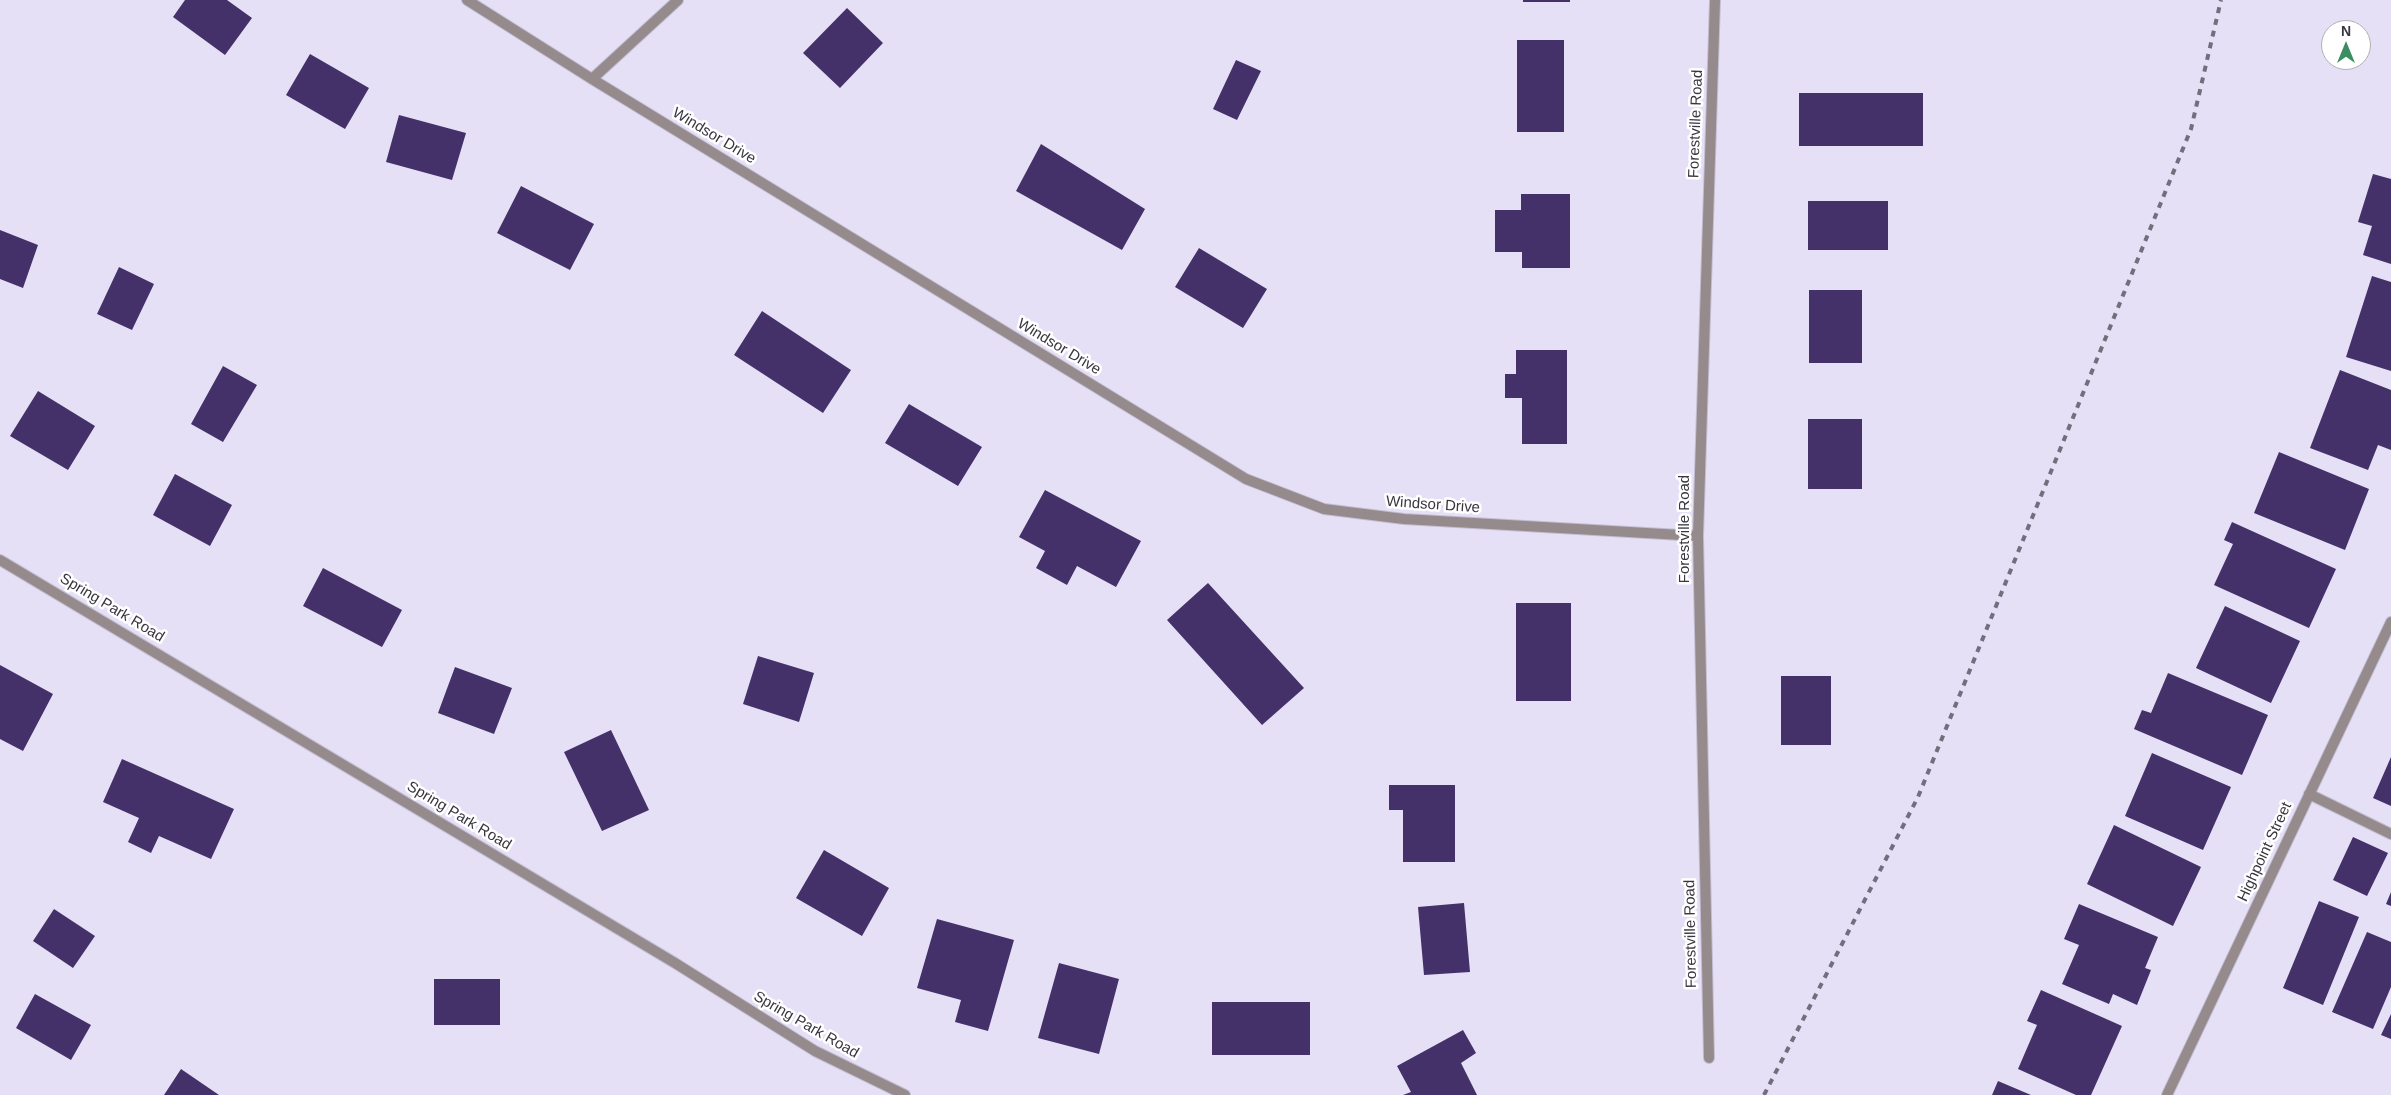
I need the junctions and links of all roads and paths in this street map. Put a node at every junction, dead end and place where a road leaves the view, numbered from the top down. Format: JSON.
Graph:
{"nodes":[{"id":1,"x":466,"y":0,"type":"edge"},
{"id":2,"x":678,"y":0,"type":"edge"},
{"id":3,"x":1715,"y":0,"type":"edge"},
{"id":4,"x":592,"y":79,"type":"junction"},
{"id":5,"x":1698,"y":536,"type":"junction"},
{"id":6,"x":0,"y":560,"type":"edge"},
{"id":7,"x":2391,"y":622,"type":"edge"},
{"id":8,"x":2309,"y":794,"type":"junction"},
{"id":9,"x":2391,"y":834,"type":"edge"},
{"id":10,"x":1709,"y":1058,"type":"dead end"},
{"id":11,"x":905,"y":1095,"type":"edge"},
{"id":12,"x":2167,"y":1095,"type":"edge"}],
"edges":[{"from":1,"to":4,"type":"street","name":"Windsor Drive"},
{"from":2,"to":4,"type":"street"},
{"from":3,"to":5,"type":"street","name":"Forestville Road"},
{"from":4,"to":5,"type":"street","name":"Windsor Drive"},
{"from":5,"to":10,"type":"street","name":"Forestville Road"},
{"from":6,"to":11,"type":"street","name":"Spring Park Road"},
{"from":7,"to":8,"type":"street","name":"Highpoint Street"},
{"from":8,"to":9,"type":"street"},
{"from":8,"to":12,"type":"street","name":"Highpoint Street"}]}
